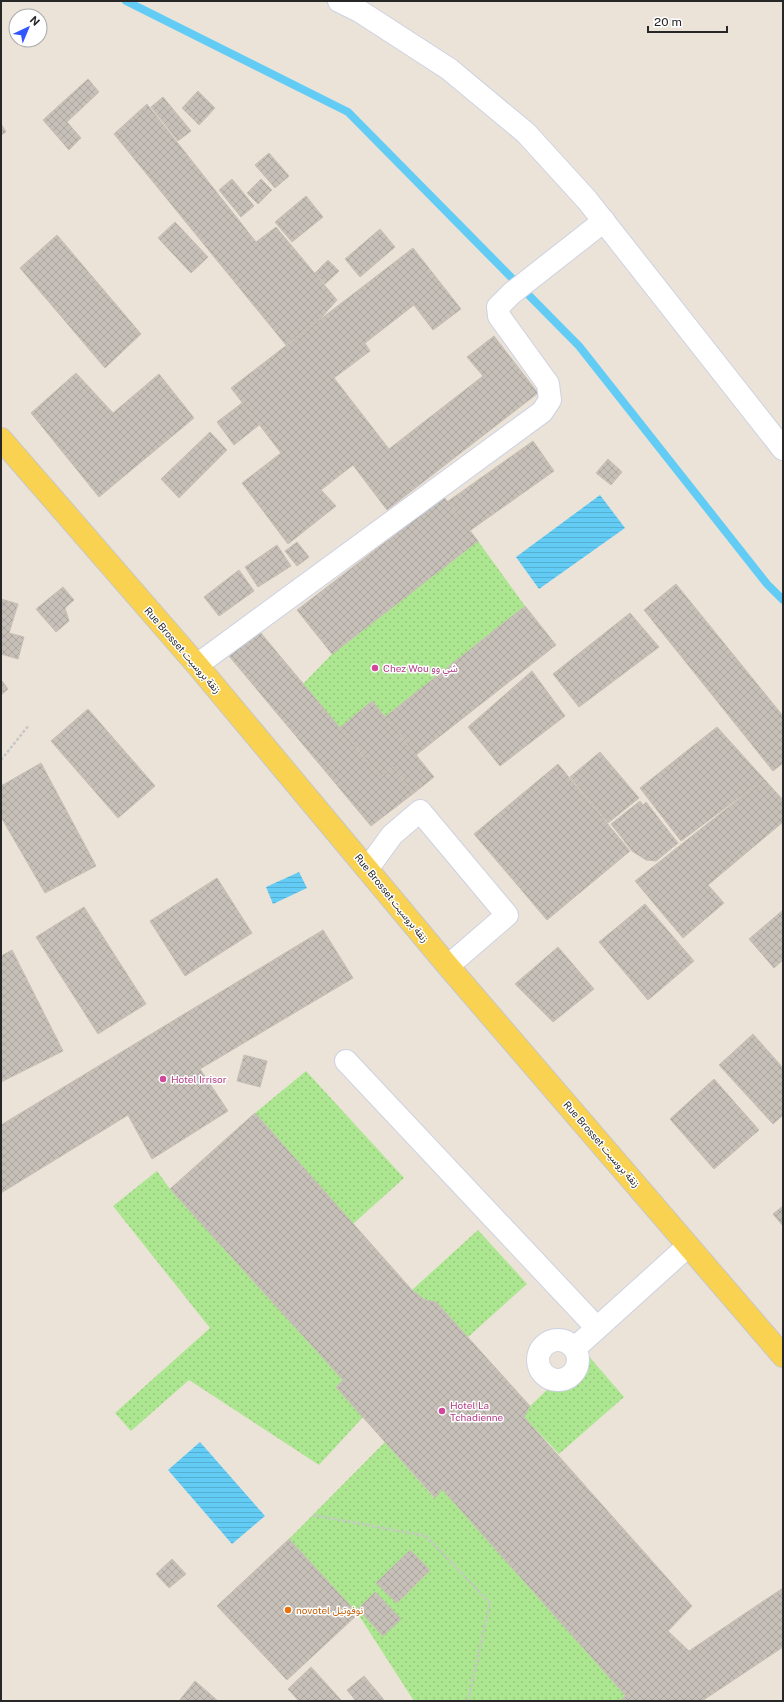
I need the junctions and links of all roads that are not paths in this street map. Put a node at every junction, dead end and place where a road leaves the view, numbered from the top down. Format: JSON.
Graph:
{"nodes":[{"id":1,"x":339,"y":1,"type":"edge"},
{"id":2,"x":604,"y":221,"type":"junction"},
{"id":3,"x":1,"y":439,"type":"edge"},
{"id":4,"x":783,"y":449,"type":"edge"},
{"id":5,"x":197,"y":665,"type":"junction"},
{"id":6,"x":368,"y":868,"type":"junction"},
{"id":7,"x":448,"y":966,"type":"junction"},
{"id":8,"x":346,"y":1061,"type":"dead end"},
{"id":9,"x":688,"y":1246,"type":"junction"},
{"id":10,"x":597,"y":1328,"type":"junction"},
{"id":11,"x":575,"y":1348,"type":"dead end"},
{"id":12,"x":783,"y":1356,"type":"edge"}],
"edges":[{"from":1,"to":2,"type":"street"},
{"from":2,"to":4,"type":"street"},
{"from":2,"to":5,"type":"street"},
{"from":3,"to":5,"type":"main road","name":"Rue Brosset زنقة بروسيت"},
{"from":5,"to":6,"type":"main road","name":"Rue Brosset زنقة بروسيت"},
{"from":6,"to":7,"type":"main road","name":"Rue Brosset زنقة بروسيت"},
{"from":6,"to":7,"type":"street"},
{"from":7,"to":9,"type":"main road","name":"Rue Brosset زنقة بروسيت"},
{"from":8,"to":10,"type":"street"},
{"from":9,"to":10,"type":"street"},
{"from":9,"to":12,"type":"main road","name":"Rue Brosset زنقة بروسيت"},
{"from":10,"to":11,"type":"street"}]}
